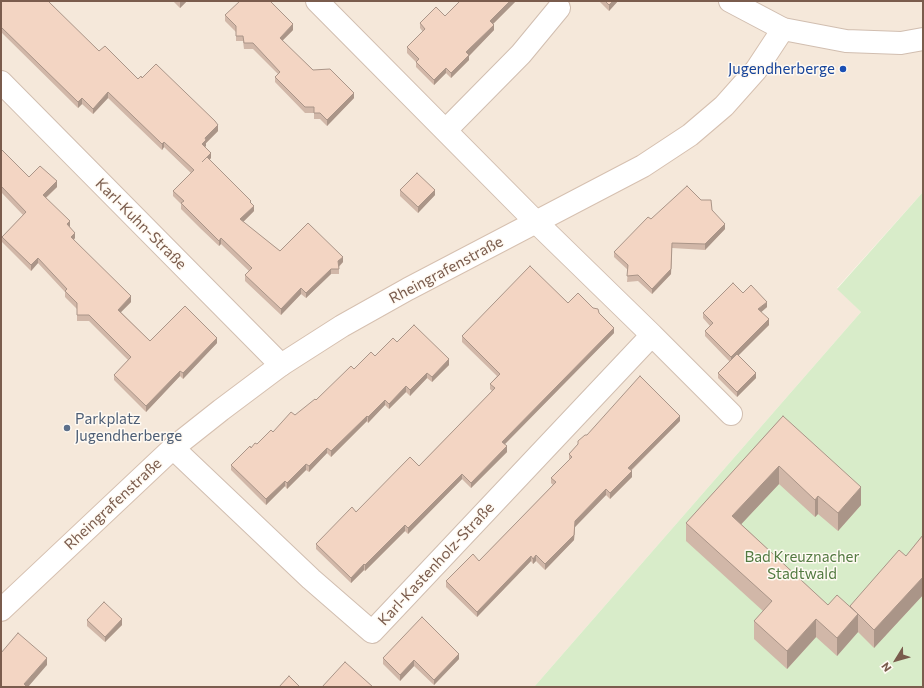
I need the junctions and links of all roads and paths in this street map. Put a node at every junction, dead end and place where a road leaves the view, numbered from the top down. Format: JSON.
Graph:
{"nodes":[{"id":1,"x":317,"y":1,"type":"edge"},
{"id":2,"x":730,"y":1,"type":"edge"},
{"id":3,"x":559,"y":8,"type":"dead end"},
{"id":4,"x":783,"y":29,"type":"junction"},
{"id":5,"x":923,"y":39,"type":"edge"},
{"id":6,"x":1,"y":82,"type":"edge"},
{"id":7,"x":446,"y":130,"type":"junction"},
{"id":8,"x":537,"y":223,"type":"junction"},
{"id":9,"x":652,"y":336,"type":"junction"},
{"id":10,"x":281,"y":365,"type":"junction"},
{"id":11,"x":731,"y":414,"type":"dead end"},
{"id":12,"x":173,"y":448,"type":"junction"},
{"id":13,"x":1,"y":610,"type":"edge"}],
"edges":[{"from":1,"to":7,"type":"street"},
{"from":2,"to":4,"type":"street"},
{"from":3,"to":7,"type":"street"},
{"from":4,"to":5,"type":"street"},
{"from":4,"to":8,"type":"street","name":"Rheingrafenstraße"},
{"from":6,"to":10,"type":"street","name":"Karl-Kuhn-Straße"},
{"from":7,"to":8,"type":"street"},
{"from":8,"to":9,"type":"street"},
{"from":8,"to":10,"type":"street","name":"Rheingrafenstraße"},
{"from":9,"to":11,"type":"street"},
{"from":9,"to":12,"type":"street","name":"Karl-Kastenholz-Straße"},
{"from":10,"to":12,"type":"street","name":"Rheingrafenstraße"},
{"from":12,"to":13,"type":"street","name":"Rheingrafenstraße"}]}
